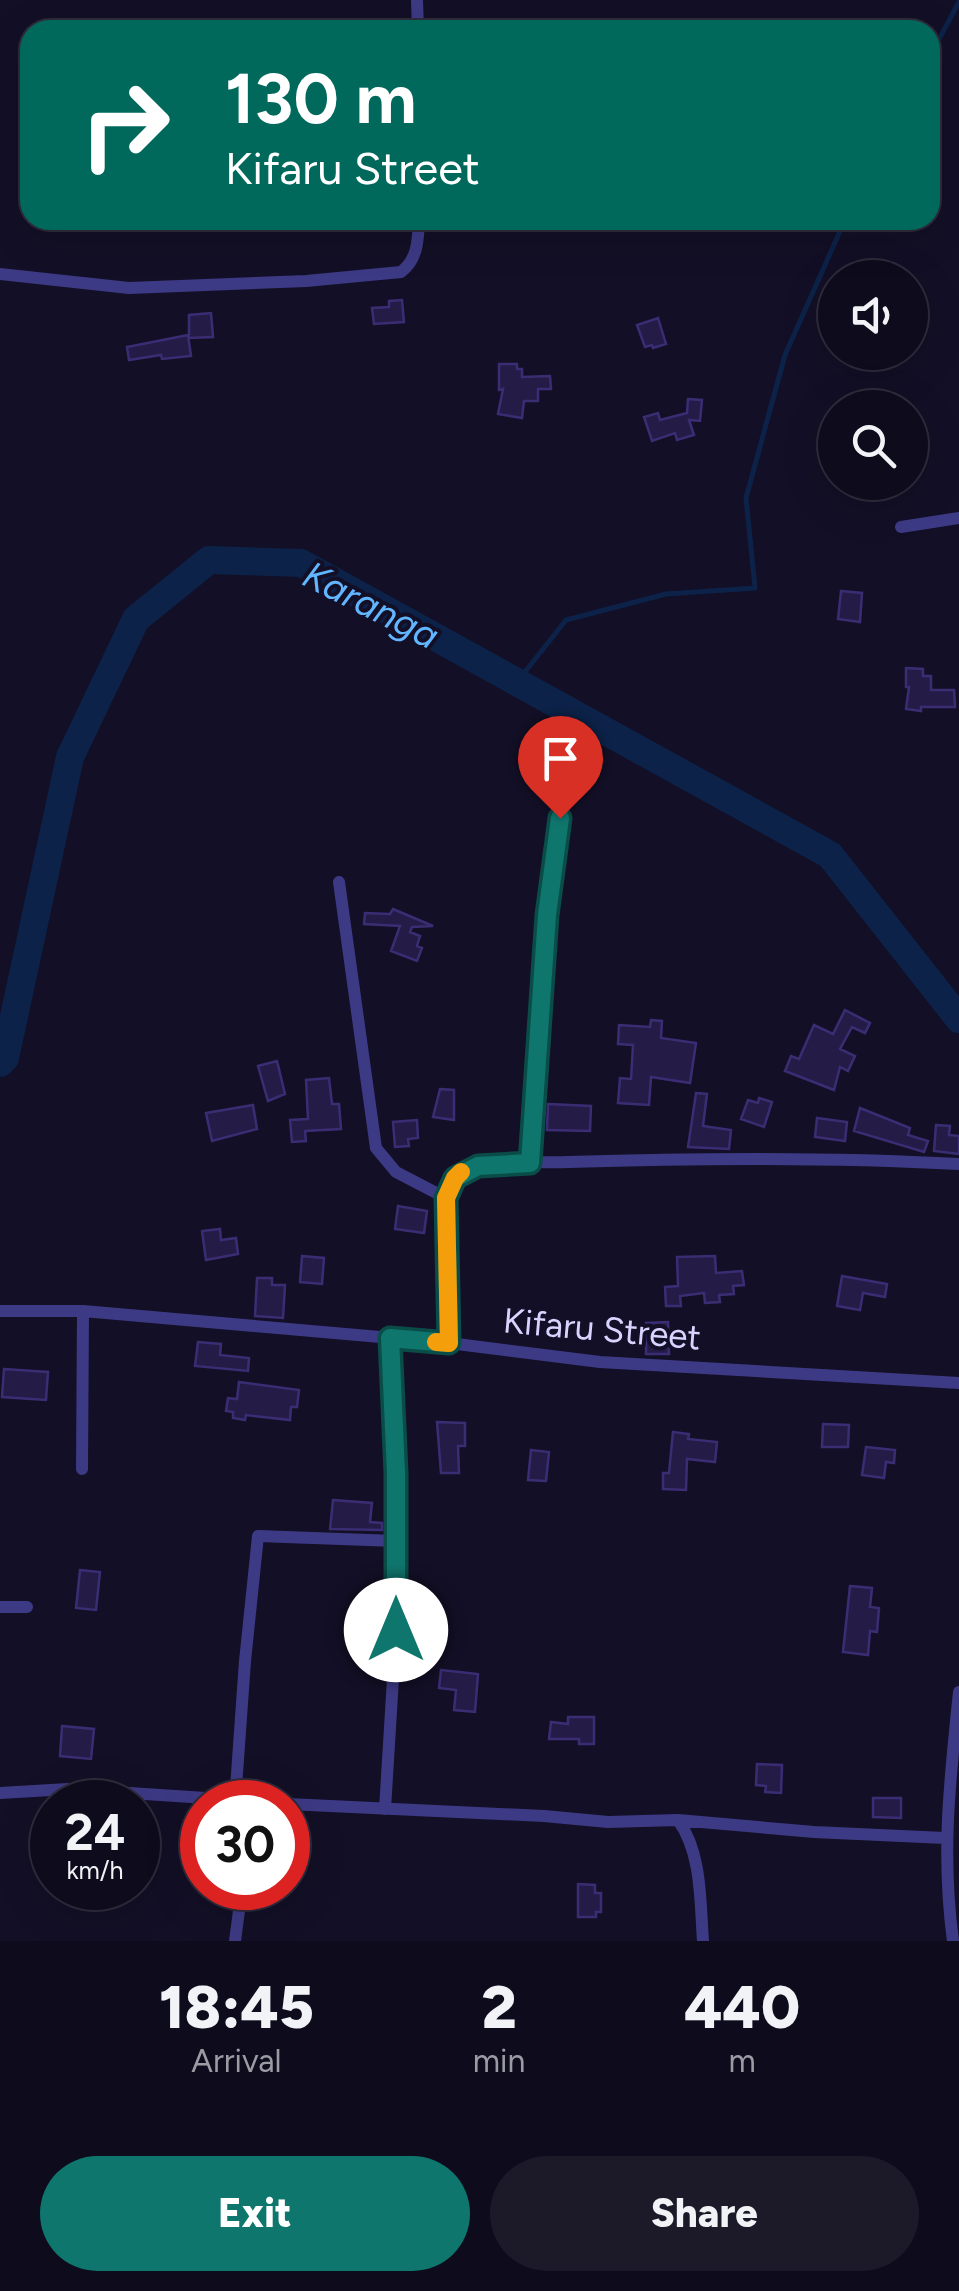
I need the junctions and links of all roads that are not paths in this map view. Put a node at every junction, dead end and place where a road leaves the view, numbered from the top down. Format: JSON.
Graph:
{"nodes":[{"id":1,"x":418,"y":230,"type":"edge"},
{"id":2,"x":0,"y":274,"type":"edge"},
{"id":3,"x":959,"y":518,"type":"edge"},
{"id":4,"x":901,"y":527,"type":"dead end"},
{"id":5,"x":560,"y":818,"type":"dead end"},
{"id":6,"x":339,"y":882,"type":"dead end"},
{"id":7,"x":530,"y":1163,"type":"junction"},
{"id":8,"x":959,"y":1164,"type":"edge"},
{"id":9,"x":446,"y":1198,"type":"junction"},
{"id":10,"x":83,"y":1311,"type":"junction"},
{"id":11,"x":0,"y":1312,"type":"edge"},
{"id":12,"x":390,"y":1338,"type":"junction"},
{"id":13,"x":449,"y":1343,"type":"junction"},
{"id":14,"x":959,"y":1383,"type":"edge"},
{"id":15,"x":82,"y":1470,"type":"dead end"},
{"id":16,"x":396,"y":1541,"type":"junction"},
{"id":17,"x":0,"y":1607,"type":"edge"},
{"id":18,"x":27,"y":1607,"type":"dead end"},
{"id":19,"x":959,"y":1692,"type":"edge"},
{"id":20,"x":237,"y":1780,"type":"edge"},
{"id":21,"x":0,"y":1793,"type":"edge"},
{"id":22,"x":180,"y":1798,"type":"edge"},
{"id":23,"x":310,"y":1805,"type":"edge"},
{"id":24,"x":385,"y":1809,"type":"junction"},
{"id":25,"x":678,"y":1820,"type":"junction"},
{"id":26,"x":944,"y":1838,"type":"junction"},
{"id":27,"x":240,"y":1910,"type":"edge"},
{"id":28,"x":236,"y":1941,"type":"edge"},
{"id":29,"x":703,"y":1941,"type":"edge"},
{"id":30,"x":953,"y":1941,"type":"edge"}],
"edges":[{"from":1,"to":2,"type":"street"},
{"from":3,"to":4,"type":"street"},
{"from":5,"to":7,"type":"street"},
{"from":6,"to":9,"type":"street"},
{"from":7,"to":8,"type":"street"},
{"from":7,"to":9,"type":"street"},
{"from":9,"to":13,"type":"street"},
{"from":10,"to":11,"type":"street","name":"Kifaru Street"},
{"from":10,"to":12,"type":"street","name":"Kifaru Street"},
{"from":10,"to":15,"type":"street"},
{"from":12,"to":13,"type":"street","name":"Kifaru Street"},
{"from":12,"to":16,"type":"street"},
{"from":13,"to":14,"type":"street","name":"Kifaru Street"},
{"from":16,"to":20,"type":"street"},
{"from":16,"to":24,"type":"street"},
{"from":17,"to":18,"type":"street"},
{"from":19,"to":26,"type":"street"},
{"from":21,"to":22,"type":"street"},
{"from":23,"to":24,"type":"street"},
{"from":24,"to":25,"type":"street"},
{"from":25,"to":26,"type":"street"},
{"from":25,"to":29,"type":"street"},
{"from":26,"to":30,"type":"street"},
{"from":27,"to":28,"type":"street"}]}
